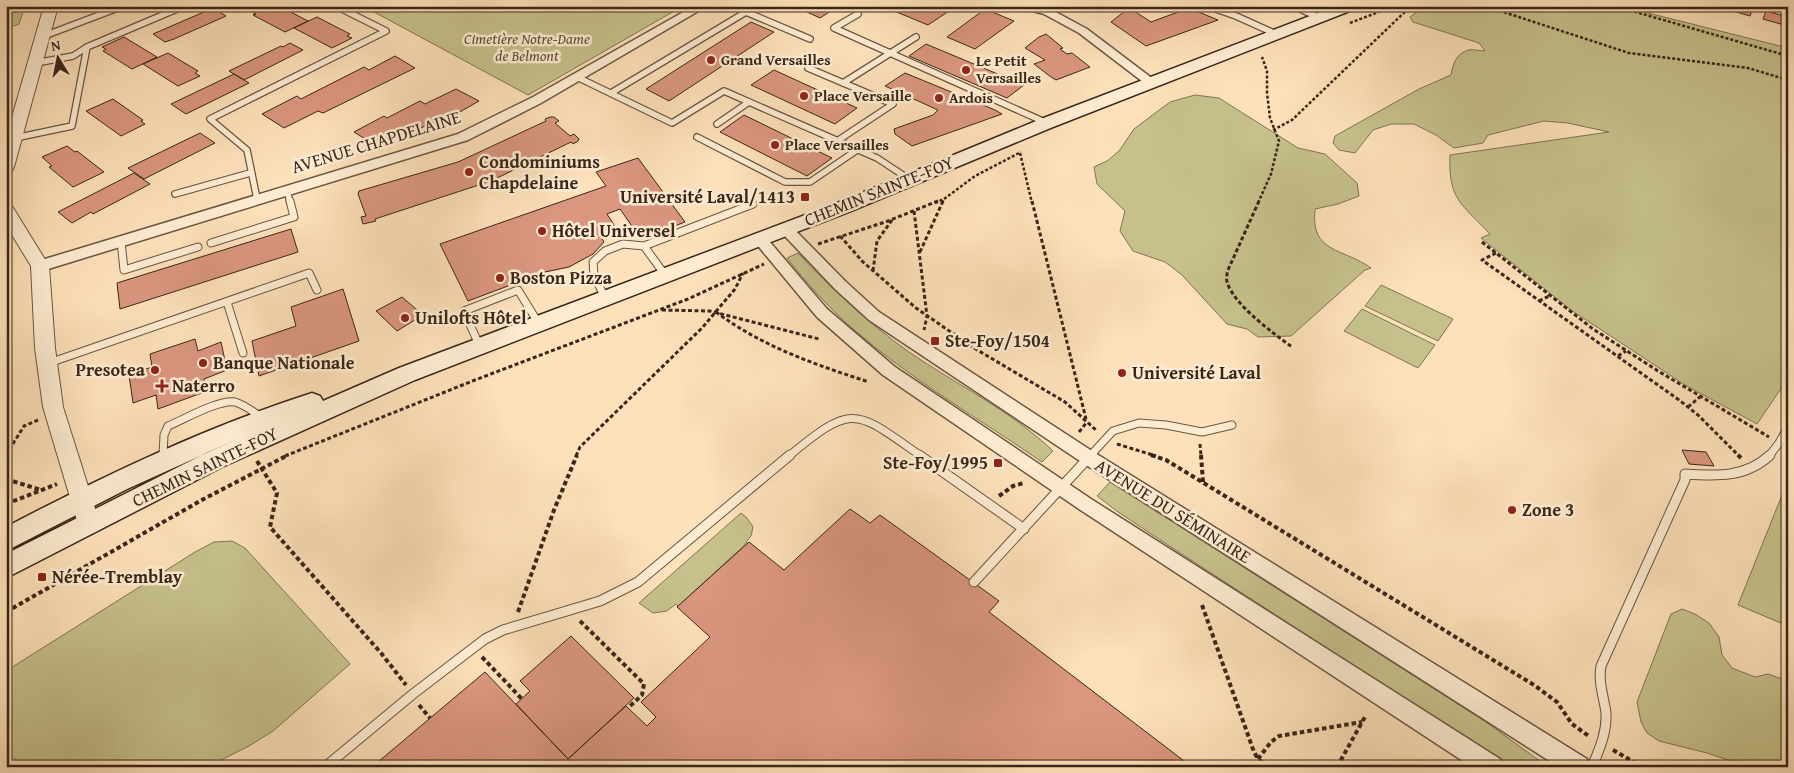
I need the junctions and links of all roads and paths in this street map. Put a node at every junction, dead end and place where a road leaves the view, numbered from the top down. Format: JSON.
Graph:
{"nodes":[{"id":1,"x":51,"y":6,"type":"edge"},
{"id":2,"x":123,"y":6,"type":"edge"},
{"id":3,"x":184,"y":6,"type":"edge"},
{"id":4,"x":336,"y":6,"type":"edge"},
{"id":5,"x":702,"y":6,"type":"edge"},
{"id":6,"x":1025,"y":6,"type":"edge"},
{"id":7,"x":1161,"y":6,"type":"edge"},
{"id":8,"x":1168,"y":6,"type":"edge"},
{"id":9,"x":1207,"y":6,"type":"edge"},
{"id":10,"x":1294,"y":6,"type":"edge"},
{"id":11,"x":1350,"y":6,"type":"edge"},
{"id":12,"x":1394,"y":6,"type":"edge"},
{"id":13,"x":1411,"y":6,"type":"edge"},
{"id":14,"x":1486,"y":6,"type":"edge"},
{"id":15,"x":1615,"y":6,"type":"edge"},
{"id":16,"x":858,"y":14,"type":"dead end"},
{"id":17,"x":1320,"y":18,"type":"junction"},
{"id":18,"x":1345,"y":25,"type":"dead end"},
{"id":19,"x":1276,"y":34,"type":"junction"},
{"id":20,"x":44,"y":36,"type":"junction"},
{"id":21,"x":916,"y":37,"type":"dead end"},
{"id":22,"x":810,"y":39,"type":"dead end"},
{"id":23,"x":87,"y":47,"type":"junction"},
{"id":24,"x":890,"y":54,"type":"junction"},
{"id":25,"x":1269,"y":54,"type":"dead end"},
{"id":26,"x":1788,"y":56,"type":"edge"},
{"id":27,"x":1262,"y":57,"type":"junction"},
{"id":28,"x":1254,"y":60,"type":"dead end"},
{"id":29,"x":36,"y":63,"type":"junction"},
{"id":30,"x":808,"y":68,"type":"dead end"},
{"id":31,"x":578,"y":77,"type":"junction"},
{"id":32,"x":1788,"y":80,"type":"edge"},
{"id":33,"x":1151,"y":82,"type":"junction"},
{"id":34,"x":843,"y":83,"type":"junction"},
{"id":35,"x":611,"y":93,"type":"junction"},
{"id":36,"x":749,"y":102,"type":"junction"},
{"id":37,"x":1047,"y":122,"type":"junction"},
{"id":38,"x":717,"y":124,"type":"dead end"},
{"id":39,"x":1273,"y":130,"type":"junction"},
{"id":40,"x":697,"y":137,"type":"dead end"},
{"id":41,"x":15,"y":138,"type":"junction"},
{"id":42,"x":837,"y":141,"type":"junction"},
{"id":43,"x":1027,"y":149,"type":"dead end"},
{"id":44,"x":857,"y":150,"type":"junction"},
{"id":45,"x":1020,"y":153,"type":"junction"},
{"id":46,"x":6,"y":167,"type":"edge"},
{"id":47,"x":250,"y":173,"type":"junction"},
{"id":48,"x":909,"y":180,"type":"junction"},
{"id":49,"x":287,"y":190,"type":"junction"},
{"id":50,"x":176,"y":194,"type":"dead end"},
{"id":51,"x":257,"y":199,"type":"junction"},
{"id":52,"x":944,"y":199,"type":"junction"},
{"id":53,"x":753,"y":204,"type":"dead end"},
{"id":54,"x":6,"y":210,"type":"edge"},
{"id":55,"x":914,"y":211,"type":"junction"},
{"id":56,"x":892,"y":220,"type":"junction"},
{"id":57,"x":786,"y":229,"type":"junction"},
{"id":58,"x":840,"y":236,"type":"junction"},
{"id":59,"x":759,"y":238,"type":"junction"},
{"id":60,"x":121,"y":241,"type":"junction"},
{"id":61,"x":1482,"y":242,"type":"dead end"},
{"id":62,"x":212,"y":243,"type":"dead end"},
{"id":63,"x":815,"y":245,"type":"dead end"},
{"id":64,"x":644,"y":246,"type":"junction"},
{"id":65,"x":198,"y":247,"type":"dead end"},
{"id":66,"x":920,"y":252,"type":"junction"},
{"id":67,"x":1496,"y":253,"type":"junction"},
{"id":68,"x":765,"y":264,"type":"dead end"},
{"id":69,"x":40,"y":266,"type":"junction"},
{"id":70,"x":873,"y":272,"type":"junction"},
{"id":71,"x":744,"y":273,"type":"junction"},
{"id":72,"x":665,"y":275,"type":"junction"},
{"id":73,"x":317,"y":290,"type":"dead end"},
{"id":74,"x":1548,"y":296,"type":"junction"},
{"id":75,"x":606,"y":298,"type":"junction"},
{"id":76,"x":1539,"y":301,"type":"junction"},
{"id":77,"x":227,"y":302,"type":"junction"},
{"id":78,"x":659,"y":311,"type":"junction"},
{"id":79,"x":716,"y":312,"type":"junction"},
{"id":80,"x":927,"y":316,"type":"junction"},
{"id":81,"x":539,"y":324,"type":"junction"},
{"id":82,"x":924,"y":331,"type":"dead end"},
{"id":83,"x":819,"y":339,"type":"dead end"},
{"id":84,"x":480,"y":347,"type":"junction"},
{"id":85,"x":1292,"y":347,"type":"dead end"},
{"id":86,"x":1626,"y":351,"type":"junction"},
{"id":87,"x":243,"y":353,"type":"dead end"},
{"id":88,"x":1618,"y":356,"type":"junction"},
{"id":89,"x":47,"y":364,"type":"junction"},
{"id":90,"x":407,"y":374,"type":"junction"},
{"id":91,"x":869,"y":382,"type":"dead end"},
{"id":92,"x":1701,"y":396,"type":"junction"},
{"id":93,"x":1688,"y":407,"type":"junction"},
{"id":94,"x":54,"y":412,"type":"junction"},
{"id":95,"x":1086,"y":422,"type":"junction"},
{"id":96,"x":1232,"y":424,"type":"dead end"},
{"id":97,"x":1788,"y":426,"type":"edge"},
{"id":98,"x":1098,"y":432,"type":"dead end"},
{"id":99,"x":1198,"y":432,"type":"junction"},
{"id":100,"x":1074,"y":437,"type":"dead end"},
{"id":101,"x":1115,"y":443,"type":"dead end"},
{"id":102,"x":1780,"y":444,"type":"junction"},
{"id":103,"x":6,"y":456,"type":"edge"},
{"id":104,"x":1089,"y":458,"type":"junction"},
{"id":105,"x":257,"y":460,"type":"dead end"},
{"id":106,"x":261,"y":468,"type":"junction"},
{"id":107,"x":1752,"y":470,"type":"junction"},
{"id":108,"x":73,"y":477,"type":"junction"},
{"id":109,"x":6,"y":479,"type":"edge"},
{"id":110,"x":1029,"y":482,"type":"dead end"},
{"id":111,"x":1203,"y":483,"type":"junction"},
{"id":112,"x":1013,"y":486,"type":"dead end"},
{"id":113,"x":1062,"y":489,"type":"junction"},
{"id":114,"x":42,"y":490,"type":"junction"},
{"id":115,"x":6,"y":504,"type":"edge"},
{"id":116,"x":85,"y":512,"type":"junction"},
{"id":117,"x":1024,"y":529,"type":"junction"},
{"id":118,"x":6,"y":540,"type":"edge"},
{"id":119,"x":6,"y":567,"type":"edge"},
{"id":120,"x":974,"y":582,"type":"dead end"},
{"id":121,"x":1202,"y":604,"type":"dead end"},
{"id":122,"x":568,"y":610,"type":"junction"},
{"id":123,"x":6,"y":612,"type":"edge"},
{"id":124,"x":513,"y":627,"type":"junction"},
{"id":125,"x":473,"y":647,"type":"junction"},
{"id":126,"x":413,"y":694,"type":"junction"},
{"id":127,"x":522,"y":699,"type":"dead end"},
{"id":128,"x":628,"y":708,"type":"dead end"},
{"id":129,"x":1366,"y":715,"type":"dead end"},
{"id":130,"x":1362,"y":722,"type":"junction"},
{"id":131,"x":1591,"y":737,"type":"dead end"},
{"id":132,"x":1618,"y":754,"type":"dead end"},
{"id":133,"x":1258,"y":759,"type":"junction"},
{"id":134,"x":1573,"y":765,"type":"edge"},
{"id":135,"x":325,"y":767,"type":"edge"},
{"id":136,"x":1268,"y":767,"type":"edge"},
{"id":137,"x":1337,"y":767,"type":"edge"},
{"id":138,"x":1492,"y":767,"type":"edge"},
{"id":139,"x":1592,"y":767,"type":"edge"},
{"id":140,"x":1671,"y":767,"type":"edge"}],
"edges":[{"from":1,"to":20,"type":"street"},
{"from":2,"to":20,"type":"lane"},
{"from":3,"to":23,"type":"lane"},
{"from":4,"to":47,"type":"lane"},
{"from":5,"to":31,"type":"street","name":"AVENUE CHAPDELAINE"},
{"from":6,"to":33,"type":"street"},
{"from":7,"to":8,"type":"lane"},
{"from":9,"to":19,"type":"lane"},
{"from":10,"to":17,"type":"lane"},
{"from":11,"to":17,"type":"main road","name":"CHEMIN SAINTE-FOY"},
{"from":12,"to":18,"type":"path"},
{"from":13,"to":39,"type":"path"},
{"from":14,"to":32,"type":"path"},
{"from":15,"to":26,"type":"path"},
{"from":16,"to":24,"type":"lane"},
{"from":17,"to":19,"type":"main road","name":"CHEMIN SAINTE-FOY"},
{"from":19,"to":33,"type":"main road","name":"CHEMIN SAINTE-FOY"},
{"from":20,"to":29,"type":"street"},
{"from":21,"to":24,"type":"lane"},
{"from":22,"to":35,"type":"lane"},
{"from":23,"to":29,"type":"lane"},
{"from":23,"to":41,"type":"lane"},
{"from":24,"to":34,"type":"lane"},
{"from":24,"to":37,"type":"lane"},
{"from":25,"to":27,"type":"path"},
{"from":27,"to":28,"type":"path"},
{"from":27,"to":39,"type":"path"},
{"from":29,"to":41,"type":"street"},
{"from":30,"to":34,"type":"lane"},
{"from":31,"to":35,"type":"lane"},
{"from":31,"to":49,"type":"street","name":"AVENUE CHAPDELAINE"},
{"from":33,"to":37,"type":"main road","name":"CHEMIN SAINTE-FOY"},
{"from":34,"to":42,"type":"lane"},
{"from":35,"to":36,"type":"lane"},
{"from":36,"to":38,"type":"lane"},
{"from":36,"to":42,"type":"lane"},
{"from":37,"to":48,"type":"main road","name":"CHEMIN SAINTE-FOY"},
{"from":39,"to":85,"type":"path"},
{"from":40,"to":44,"type":"lane"},
{"from":41,"to":46,"type":"street"},
{"from":42,"to":44,"type":"lane"},
{"from":43,"to":45,"type":"path"},
{"from":44,"to":48,"type":"lane"},
{"from":45,"to":52,"type":"path"},
{"from":45,"to":95,"type":"path"},
{"from":47,"to":50,"type":"lane"},
{"from":47,"to":51,"type":"lane"},
{"from":48,"to":57,"type":"main road","name":"CHEMIN SAINTE-FOY"},
{"from":49,"to":51,"type":"street","name":"AVENUE CHAPDELAINE"},
{"from":49,"to":62,"type":"lane"},
{"from":51,"to":60,"type":"street","name":"AVENUE CHAPDELAINE"},
{"from":52,"to":55,"type":"path"},
{"from":52,"to":66,"type":"path"},
{"from":53,"to":64,"type":"lane"},
{"from":54,"to":69,"type":"street"},
{"from":55,"to":56,"type":"path"},
{"from":55,"to":66,"type":"path"},
{"from":56,"to":58,"type":"path"},
{"from":56,"to":70,"type":"path"},
{"from":57,"to":59,"type":"main road","name":"CHEMIN SAINTE-FOY"},
{"from":57,"to":104,"type":"street","name":"AVENUE DU SÉMINAIRE"},
{"from":58,"to":63,"type":"path"},
{"from":58,"to":70,"type":"path"},
{"from":59,"to":72,"type":"main road","name":"CHEMIN SAINTE-FOY"},
{"from":59,"to":113,"type":"street"},
{"from":60,"to":65,"type":"lane"},
{"from":60,"to":69,"type":"street","name":"AVENUE CHAPDELAINE"},
{"from":61,"to":67,"type":"path"},
{"from":64,"to":72,"type":"lane"},
{"from":64,"to":75,"type":"lane"},
{"from":66,"to":80,"type":"path"},
{"from":67,"to":74,"type":"path"},
{"from":67,"to":76,"type":"path"},
{"from":68,"to":71,"type":"path"},
{"from":69,"to":89,"type":"street"},
{"from":70,"to":80,"type":"path"},
{"from":71,"to":78,"type":"path"},
{"from":71,"to":79,"type":"path"},
{"from":72,"to":75,"type":"main road","name":"CHEMIN SAINTE-FOY"},
{"from":73,"to":77,"type":"lane"},
{"from":74,"to":76,"type":"path"},
{"from":74,"to":86,"type":"path"},
{"from":75,"to":81,"type":"main road","name":"CHEMIN SAINTE-FOY"},
{"from":76,"to":88,"type":"path"},
{"from":77,"to":87,"type":"lane"},
{"from":77,"to":89,"type":"lane"},
{"from":78,"to":79,"type":"path"},
{"from":78,"to":106,"type":"path"},
{"from":79,"to":83,"type":"path"},
{"from":79,"to":91,"type":"path"},
{"from":79,"to":124,"type":"path"},
{"from":80,"to":82,"type":"path"},
{"from":80,"to":95,"type":"path"},
{"from":81,"to":84,"type":"main road","name":"CHEMIN SAINTE-FOY"},
{"from":81,"to":84,"type":"lane"},
{"from":84,"to":90,"type":"main road","name":"CHEMIN SAINTE-FOY"},
{"from":86,"to":88,"type":"path"},
{"from":86,"to":92,"type":"path"},
{"from":88,"to":93,"type":"path"},
{"from":89,"to":94,"type":"street"},
{"from":90,"to":116,"type":"main road","name":"CHEMIN SAINTE-FOY"},
{"from":90,"to":116,"type":"main road","name":"CHEMIN SAINTE-FOY"},
{"from":92,"to":93,"type":"path"},
{"from":92,"to":102,"type":"path"},
{"from":93,"to":107,"type":"path"},
{"from":94,"to":103,"type":"path"},
{"from":94,"to":108,"type":"street"},
{"from":95,"to":98,"type":"path"},
{"from":95,"to":100,"type":"path"},
{"from":96,"to":99,"type":"lane"},
{"from":97,"to":102,"type":"lane"},
{"from":99,"to":104,"type":"lane"},
{"from":99,"to":111,"type":"path"},
{"from":101,"to":111,"type":"path"},
{"from":102,"to":107,"type":"lane"},
{"from":104,"to":113,"type":"lane"},
{"from":104,"to":134,"type":"street","name":"AVENUE DU SÉMINAIRE"},
{"from":105,"to":106,"type":"path"},
{"from":106,"to":123,"type":"path"},
{"from":106,"to":126,"type":"path"},
{"from":107,"to":139,"type":"lane"},
{"from":108,"to":114,"type":"path"},
{"from":108,"to":116,"type":"street"},
{"from":109,"to":114,"type":"path"},
{"from":110,"to":112,"type":"path"},
{"from":111,"to":131,"type":"path"},
{"from":113,"to":117,"type":"lane"},
{"from":113,"to":138,"type":"street"},
{"from":114,"to":115,"type":"path"},
{"from":116,"to":118,"type":"main road","name":"CHEMIN SAINTE-FOY"},
{"from":116,"to":119,"type":"main road","name":"CHEMIN SAINTE-FOY"},
{"from":117,"to":120,"type":"lane"},
{"from":117,"to":122,"type":"lane"},
{"from":121,"to":133,"type":"path"},
{"from":122,"to":124,"type":"lane"},
{"from":122,"to":128,"type":"path"},
{"from":124,"to":125,"type":"lane"},
{"from":125,"to":126,"type":"lane"},
{"from":125,"to":127,"type":"path"},
{"from":126,"to":135,"type":"lane"},
{"from":129,"to":130,"type":"path"},
{"from":130,"to":133,"type":"path"},
{"from":130,"to":137,"type":"path"},
{"from":132,"to":140,"type":"path"},
{"from":133,"to":136,"type":"path"}]}
